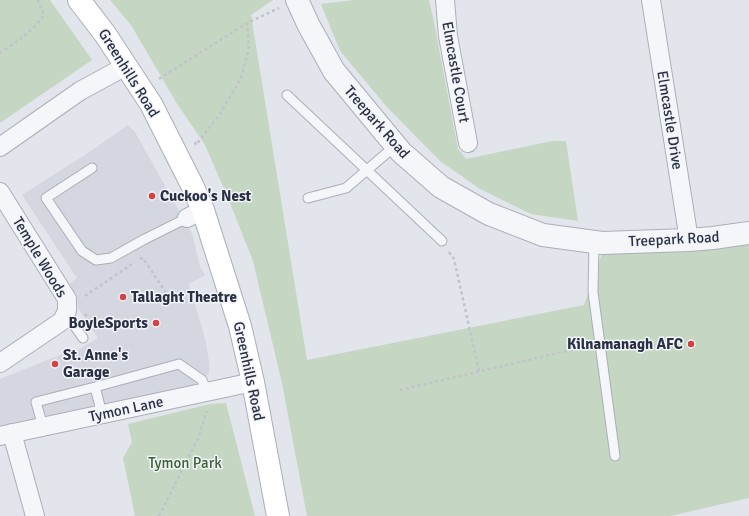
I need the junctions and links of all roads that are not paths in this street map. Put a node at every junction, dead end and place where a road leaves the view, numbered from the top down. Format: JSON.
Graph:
{"nodes":[{"id":1,"x":79,"y":0,"type":"edge"},
{"id":2,"x":445,"y":0,"type":"edge"},
{"id":3,"x":651,"y":0,"type":"edge"},
{"id":4,"x":290,"y":3,"type":"edge"},
{"id":5,"x":125,"y":64,"type":"junction"},
{"id":6,"x":287,"y":95,"type":"dead end"},
{"id":7,"x":468,"y":143,"type":"dead end"},
{"id":8,"x":395,"y":146,"type":"junction"},
{"id":9,"x":0,"y":147,"type":"edge"},
{"id":10,"x":92,"y":168,"type":"dead end"},
{"id":11,"x":367,"y":170,"type":"junction"},
{"id":12,"x":0,"y":192,"type":"edge"},
{"id":13,"x":308,"y":198,"type":"dead end"},
{"id":14,"x":195,"y":214,"type":"junction"},
{"id":15,"x":749,"y":233,"type":"edge"},
{"id":16,"x":689,"y":240,"type":"junction"},
{"id":17,"x":442,"y":241,"type":"road end"},
{"id":18,"x":594,"y":242,"type":"junction"},
{"id":19,"x":66,"y":314,"type":"junction"},
{"id":20,"x":83,"y":338,"type":"dead end"},
{"id":21,"x":0,"y":364,"type":"edge"},
{"id":22,"x":253,"y":382,"type":"junction"},
{"id":23,"x":95,"y":386,"type":"junction"},
{"id":24,"x":207,"y":392,"type":"junction"},
{"id":25,"x":102,"y":414,"type":"junction"},
{"id":26,"x":43,"y":427,"type":"junction"},
{"id":27,"x":6,"y":435,"type":"edge"},
{"id":28,"x":615,"y":456,"type":"dead end"},
{"id":29,"x":35,"y":516,"type":"edge"},
{"id":30,"x":278,"y":516,"type":"edge"}],
"edges":[{"from":1,"to":5,"type":"main road","name":"Greenhills Road"},
{"from":2,"to":7,"type":"street","name":"Elmcastle Court"},
{"from":3,"to":16,"type":"street","name":"Elmcastle Drive"},
{"from":4,"to":8,"type":"street","name":"Treepark Road"},
{"from":5,"to":9,"type":"street"},
{"from":5,"to":14,"type":"main road","name":"Greenhills Road"},
{"from":6,"to":11,"type":"lane"},
{"from":8,"to":11,"type":"lane"},
{"from":8,"to":18,"type":"street","name":"Treepark Road"},
{"from":10,"to":14,"type":"lane"},
{"from":11,"to":13,"type":"lane"},
{"from":11,"to":17,"type":"lane"},
{"from":12,"to":19,"type":"street","name":"Temple Woods"},
{"from":14,"to":22,"type":"main road","name":"Greenhills Road"},
{"from":15,"to":16,"type":"street","name":"Treepark Road"},
{"from":16,"to":18,"type":"street","name":"Treepark Road"},
{"from":18,"to":28,"type":"lane"},
{"from":19,"to":20,"type":"lane"},
{"from":19,"to":21,"type":"street","name":"Temple Woods"},
{"from":22,"to":24,"type":"street","name":"Tymon Lane"},
{"from":22,"to":30,"type":"main road","name":"Greenhills Road"},
{"from":23,"to":24,"type":"lane"},
{"from":23,"to":25,"type":"lane"},
{"from":23,"to":26,"type":"lane"},
{"from":24,"to":25,"type":"street","name":"Tymon Lane"},
{"from":25,"to":26,"type":"street","name":"Tymon Lane"},
{"from":26,"to":27,"type":"street","name":"Tymon Lane"},
{"from":27,"to":29,"type":"street"}]}
